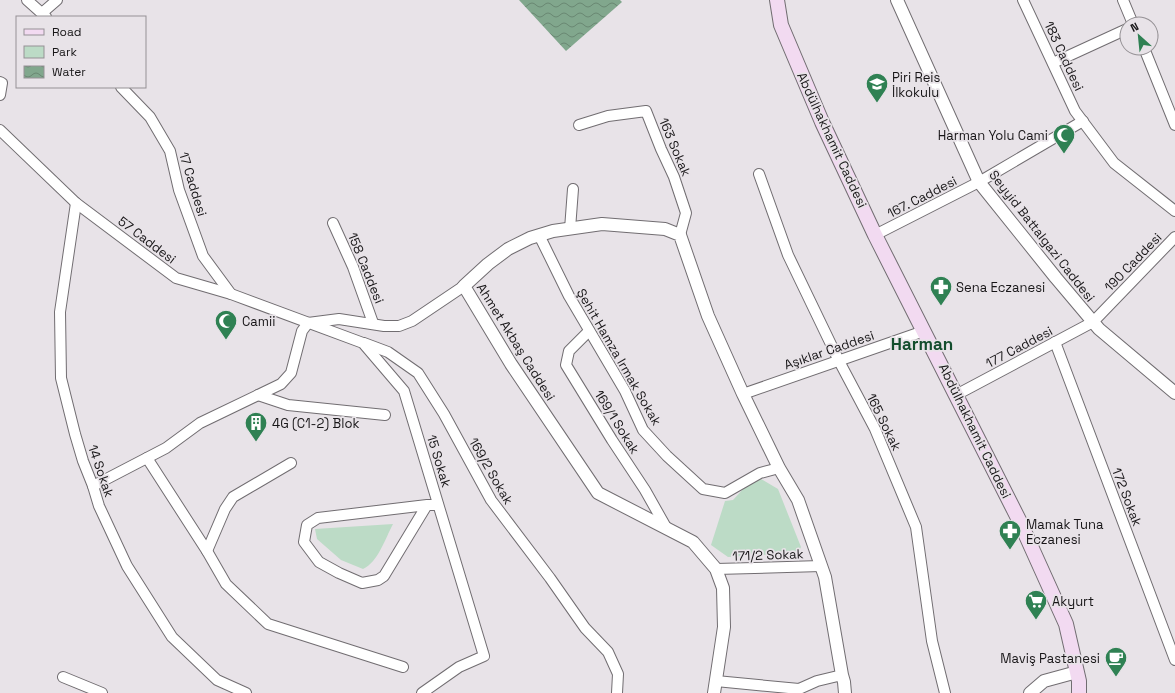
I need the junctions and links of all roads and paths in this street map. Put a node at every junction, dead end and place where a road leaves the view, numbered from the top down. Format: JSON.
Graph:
{"nodes":[{"id":1,"x":27,"y":0,"type":"edge"},
{"id":2,"x":57,"y":0,"type":"edge"},
{"id":3,"x":778,"y":0,"type":"edge"},
{"id":4,"x":897,"y":0,"type":"edge"},
{"id":5,"x":1023,"y":0,"type":"edge"},
{"id":6,"x":1123,"y":0,"type":"edge"},
{"id":7,"x":44,"y":15,"type":"edge"},
{"id":8,"x":1130,"y":16,"type":"edge"},
{"id":9,"x":1119,"y":33,"type":"edge"},
{"id":10,"x":1147,"y":56,"type":"edge"},
{"id":11,"x":1053,"y":63,"type":"junction"},
{"id":12,"x":0,"y":82,"type":"edge"},
{"id":13,"x":122,"y":88,"type":"edge"},
{"id":14,"x":0,"y":95,"type":"edge"},
{"id":15,"x":1083,"y":121,"type":"junction"},
{"id":16,"x":579,"y":125,"type":"dead end"},
{"id":17,"x":1175,"y":125,"type":"edge"},
{"id":18,"x":0,"y":130,"type":"edge"},
{"id":19,"x":760,"y":174,"type":"dead end"},
{"id":20,"x":979,"y":182,"type":"junction"},
{"id":21,"x":572,"y":189,"type":"dead end"},
{"id":22,"x":76,"y":203,"type":"junction"},
{"id":23,"x":1175,"y":211,"type":"edge"},
{"id":24,"x":333,"y":223,"type":"dead end"},
{"id":25,"x":570,"y":229,"type":"junction"},
{"id":26,"x":539,"y":235,"type":"junction"},
{"id":27,"x":680,"y":235,"type":"junction"},
{"id":28,"x":876,"y":235,"type":"junction"},
{"id":29,"x":1175,"y":237,"type":"edge"},
{"id":30,"x":464,"y":286,"type":"junction"},
{"id":31,"x":231,"y":294,"type":"junction"},
{"id":32,"x":1093,"y":322,"type":"junction"},
{"id":33,"x":308,"y":323,"type":"junction"},
{"id":34,"x":373,"y":323,"type":"junction"},
{"id":35,"x":589,"y":330,"type":"junction"},
{"id":36,"x":924,"y":331,"type":"junction"},
{"id":37,"x":1055,"y":342,"type":"junction"},
{"id":38,"x":363,"y":343,"type":"junction"},
{"id":39,"x":838,"y":361,"type":"junction"},
{"id":40,"x":1175,"y":393,"type":"edge"},
{"id":41,"x":743,"y":394,"type":"junction"},
{"id":42,"x":956,"y":394,"type":"junction"},
{"id":43,"x":258,"y":395,"type":"junction"},
{"id":44,"x":385,"y":415,"type":"dead end"},
{"id":45,"x":146,"y":458,"type":"junction"},
{"id":46,"x":291,"y":463,"type":"dead end"},
{"id":47,"x":779,"y":468,"type":"junction"},
{"id":48,"x":93,"y":486,"type":"junction"},
{"id":49,"x":438,"y":504,"type":"junction"},
{"id":50,"x":427,"y":506,"type":"junction"},
{"id":51,"x":667,"y":529,"type":"junction"},
{"id":52,"x":207,"y":551,"type":"junction"},
{"id":53,"x":822,"y":566,"type":"junction"},
{"id":54,"x":716,"y":569,"type":"junction"},
{"id":55,"x":1175,"y":660,"type":"edge"},
{"id":56,"x":403,"y":667,"type":"dead end"},
{"id":57,"x":1077,"y":672,"type":"junction"},
{"id":58,"x":842,"y":675,"type":"junction"},
{"id":59,"x":63,"y":677,"type":"dead end"},
{"id":60,"x":716,"y":681,"type":"junction"},
{"id":61,"x":798,"y":691,"type":"edge"},
{"id":62,"x":102,"y":693,"type":"edge"},
{"id":63,"x":246,"y":693,"type":"edge"},
{"id":64,"x":422,"y":693,"type":"edge"},
{"id":65,"x":617,"y":693,"type":"edge"},
{"id":66,"x":714,"y":693,"type":"edge"},
{"id":67,"x":845,"y":693,"type":"edge"},
{"id":68,"x":945,"y":693,"type":"edge"},
{"id":69,"x":1030,"y":693,"type":"edge"},
{"id":70,"x":1079,"y":693,"type":"edge"}],
"edges":[{"from":1,"to":7,"type":"street"},
{"from":2,"to":7,"type":"street"},
{"from":3,"to":28,"type":"main road","name":"Abdülhakhamit Caddesi"},
{"from":4,"to":20,"type":"street","name":"Seyyid Battalgazi Caddesi"},
{"from":5,"to":11,"type":"street","name":"183 Caddesi"},
{"from":6,"to":8,"type":"street"},
{"from":9,"to":11,"type":"street"},
{"from":10,"to":17,"type":"street"},
{"from":11,"to":15,"type":"street","name":"183 Caddesi"},
{"from":12,"to":14,"type":"street"},
{"from":13,"to":31,"type":"street","name":"17 Caddesi"},
{"from":15,"to":20,"type":"street","name":"167. Caddesi"},
{"from":15,"to":23,"type":"street","name":"183 Caddesi"},
{"from":16,"to":27,"type":"street","name":"163 Sokak"},
{"from":18,"to":22,"type":"street","name":"57 Caddesi"},
{"from":19,"to":39,"type":"street","name":"165 Sokak"},
{"from":20,"to":28,"type":"street","name":"167. Caddesi"},
{"from":20,"to":32,"type":"street","name":"Seyyid Battalgazi Caddesi"},
{"from":21,"to":25,"type":"street"},
{"from":22,"to":31,"type":"street","name":"57 Caddesi"},
{"from":22,"to":48,"type":"street","name":"14 Sokak"},
{"from":24,"to":34,"type":"street","name":"158 Caddesi"},
{"from":25,"to":26,"type":"street","name":"Ahmet Akbaş Caddesi"},
{"from":25,"to":27,"type":"street","name":"Ahmet Akbaş Caddesi"},
{"from":26,"to":30,"type":"street","name":"Ahmet Akbaş Caddesi"},
{"from":26,"to":35,"type":"street","name":"Şehit Hamza Irmak Sokak"},
{"from":27,"to":41,"type":"street"},
{"from":28,"to":36,"type":"main road","name":"Abdülhakhamit Caddesi"},
{"from":29,"to":32,"type":"street","name":"190 Caddesi"},
{"from":30,"to":34,"type":"street"},
{"from":30,"to":51,"type":"street","name":"Ahmet Akbaş Caddesi"},
{"from":31,"to":33,"type":"street","name":"57 Caddesi"},
{"from":32,"to":37,"type":"street","name":"177 Caddesi"},
{"from":32,"to":40,"type":"street","name":"Seyyid Battalgazi Caddesi"},
{"from":33,"to":34,"type":"street"},
{"from":33,"to":38,"type":"street","name":"15 Sokak"},
{"from":33,"to":43,"type":"street"},
{"from":35,"to":47,"type":"street","name":"Şehit Hamza Irmak Sokak"},
{"from":35,"to":51,"type":"street","name":"169/1 Sokak"},
{"from":36,"to":39,"type":"street","name":"Aşıklar Caddesi"},
{"from":36,"to":42,"type":"main road","name":"Abdülhakhamit Caddesi"},
{"from":37,"to":42,"type":"street","name":"177 Caddesi"},
{"from":37,"to":55,"type":"street","name":"172 Sokak"},
{"from":38,"to":49,"type":"street","name":"15 Sokak"},
{"from":38,"to":65,"type":"street","name":"169/2 Sokak"},
{"from":39,"to":41,"type":"street","name":"Aşıklar Caddesi"},
{"from":39,"to":68,"type":"street","name":"165 Sokak"},
{"from":41,"to":47,"type":"street"},
{"from":42,"to":57,"type":"main road","name":"Abdülhakhamit Caddesi"},
{"from":43,"to":44,"type":"street"},
{"from":43,"to":45,"type":"street"},
{"from":45,"to":48,"type":"street"},
{"from":45,"to":52,"type":"street"},
{"from":46,"to":52,"type":"street"},
{"from":47,"to":53,"type":"street"},
{"from":48,"to":63,"type":"street","name":"14 Sokak"},
{"from":49,"to":50,"type":"street"},
{"from":49,"to":64,"type":"street","name":"15 Sokak"},
{"from":50,"to":50,"type":"street"},
{"from":51,"to":54,"type":"street","name":"Ahmet Akbaş Caddesi"},
{"from":52,"to":56,"type":"street"},
{"from":53,"to":54,"type":"street","name":"171/2 Sokak"},
{"from":53,"to":58,"type":"street"},
{"from":54,"to":60,"type":"street","name":"Ahmet Akbaş Caddesi"},
{"from":57,"to":69,"type":"street"},
{"from":57,"to":70,"type":"main road","name":"Abdülhakhamit Caddesi"},
{"from":58,"to":61,"type":"street"},
{"from":58,"to":67,"type":"street"},
{"from":59,"to":62,"type":"street"},
{"from":60,"to":61,"type":"street"},
{"from":60,"to":66,"type":"street","name":"Ahmet Akbaş Caddesi"}]}
